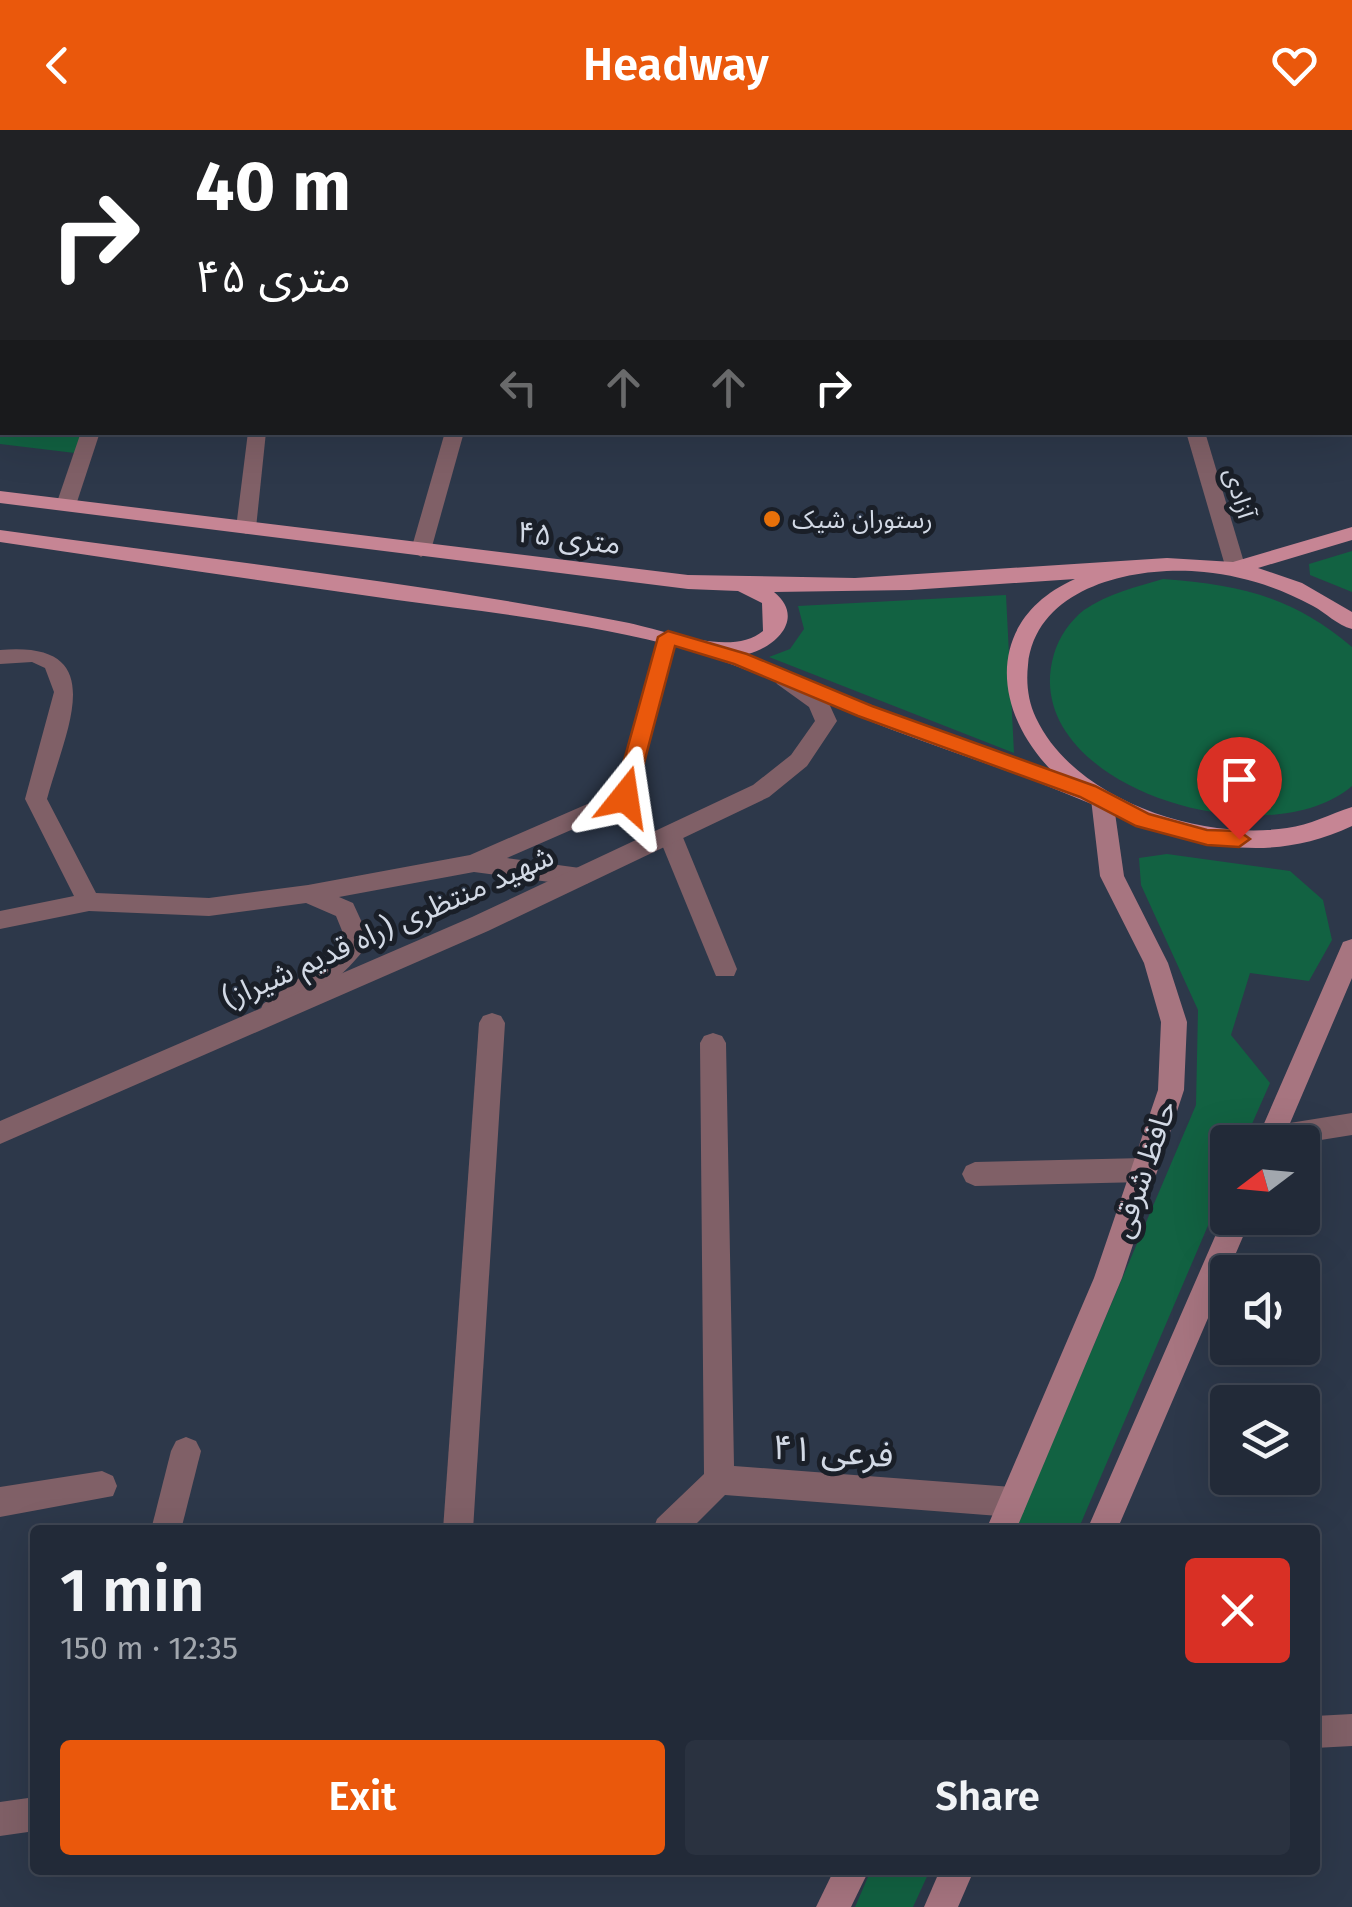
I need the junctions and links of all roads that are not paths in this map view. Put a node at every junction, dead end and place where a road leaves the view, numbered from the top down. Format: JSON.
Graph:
{"nodes":[{"id":1,"x":90,"y":435,"type":"edge"},
{"id":2,"x":257,"y":435,"type":"edge"},
{"id":3,"x":454,"y":435,"type":"edge"},
{"id":4,"x":1197,"y":435,"type":"edge"},
{"id":5,"x":0,"y":497,"type":"edge"},
{"id":6,"x":66,"y":506,"type":"junction"},
{"id":7,"x":246,"y":528,"type":"junction"},
{"id":8,"x":1352,"y":533,"type":"edge"},
{"id":9,"x":0,"y":536,"type":"edge"},
{"id":10,"x":421,"y":550,"type":"junction"},
{"id":11,"x":1133,"y":566,"type":"junction"},
{"id":12,"x":1236,"y":569,"type":"junction"},
{"id":13,"x":742,"y":586,"type":"junction"},
{"id":14,"x":1352,"y":622,"type":"edge"},
{"id":15,"x":668,"y":637,"type":"junction"},
{"id":16,"x":711,"y":650,"type":"junction"},
{"id":17,"x":0,"y":657,"type":"edge"},
{"id":18,"x":781,"y":676,"type":"junction"},
{"id":19,"x":1095,"y":795,"type":"junction"},
{"id":20,"x":1352,"y":816,"type":"edge"},
{"id":21,"x":670,"y":836,"type":"junction"},
{"id":22,"x":474,"y":863,"type":"junction"},
{"id":23,"x":580,"y":877,"type":"junction"},
{"id":24,"x":308,"y":894,"type":"junction"},
{"id":25,"x":89,"y":902,"type":"junction"},
{"id":26,"x":0,"y":920,"type":"edge"},
{"id":27,"x":1352,"y":949,"type":"edge"},
{"id":28,"x":726,"y":969,"type":"dead end"},
{"id":29,"x":260,"y":1020,"type":"junction"},
{"id":30,"x":492,"y":1022,"type":"dead end"},
{"id":31,"x":713,"y":1043,"type":"dead end"},
{"id":32,"x":1352,"y":1124,"type":"edge"},
{"id":33,"x":1276,"y":1125,"type":"edge"},
{"id":34,"x":1320,"y":1130,"type":"edge"},
{"id":35,"x":0,"y":1133,"type":"edge"},
{"id":36,"x":1144,"y":1170,"type":"junction"},
{"id":37,"x":975,"y":1174,"type":"dead end"},
{"id":38,"x":1229,"y":1235,"type":"edge"},
{"id":39,"x":186,"y":1451,"type":"dead end"},
{"id":40,"x":718,"y":1480,"type":"junction"},
{"id":41,"x":102,"y":1486,"type":"dead end"},
{"id":42,"x":0,"y":1502,"type":"edge"},
{"id":43,"x":1007,"y":1516,"type":"edge"},
{"id":44,"x":167,"y":1525,"type":"edge"},
{"id":45,"x":458,"y":1525,"type":"edge"},
{"id":46,"x":673,"y":1525,"type":"edge"},
{"id":47,"x":1104,"y":1525,"type":"edge"},
{"id":48,"x":1352,"y":1730,"type":"edge"},
{"id":49,"x":1320,"y":1732,"type":"edge"},
{"id":50,"x":30,"y":1815,"type":"edge"},
{"id":51,"x":0,"y":1818,"type":"edge"},
{"id":52,"x":849,"y":1875,"type":"edge"},
{"id":53,"x":954,"y":1875,"type":"edge"},
{"id":54,"x":833,"y":1907,"type":"edge"},
{"id":55,"x":941,"y":1907,"type":"edge"}],
"edges":[{"from":1,"to":6,"type":"street"},
{"from":2,"to":7,"type":"street"},
{"from":3,"to":10,"type":"street"},
{"from":4,"to":12,"type":"street","name":"آزادی"},
{"from":5,"to":6,"type":"main road","name":"۴۵ متری"},
{"from":6,"to":7,"type":"main road","name":"۴۵ متری"},
{"from":7,"to":10,"type":"main road","name":"۴۵ متری"},
{"from":8,"to":12,"type":"main road"},
{"from":9,"to":15,"type":"main road"},
{"from":10,"to":13,"type":"main road","name":"۴۵ متری"},
{"from":11,"to":12,"type":"main road"},
{"from":11,"to":13,"type":"main road","name":"۴۵ متری"},
{"from":11,"to":19,"type":"main road"},
{"from":12,"to":14,"type":"main road"},
{"from":13,"to":16,"type":"main road"},
{"from":15,"to":16,"type":"main road"},
{"from":15,"to":22,"type":"street"},
{"from":16,"to":18,"type":"main road"},
{"from":17,"to":25,"type":"street"},
{"from":18,"to":19,"type":"main road"},
{"from":18,"to":21,"type":"street","name":"شهید منتظری (راه قدیم شیراز)"},
{"from":19,"to":20,"type":"main road"},
{"from":19,"to":36,"type":"main road","name":"حافظ شرقی"},
{"from":21,"to":23,"type":"street","name":"شهید منتظری (راه قدیم شیراز)"},
{"from":21,"to":28,"type":"street"},
{"from":22,"to":23,"type":"street"},
{"from":22,"to":24,"type":"street"},
{"from":23,"to":29,"type":"street","name":"شهید منتظری (راه قدیم شیراز)"},
{"from":24,"to":25,"type":"street"},
{"from":24,"to":29,"type":"street"},
{"from":25,"to":26,"type":"street"},
{"from":27,"to":33,"type":"main road"},
{"from":29,"to":35,"type":"street","name":"شهید منتظری (راه قدیم شیراز)"},
{"from":30,"to":45,"type":"street"},
{"from":31,"to":40,"type":"street"},
{"from":32,"to":34,"type":"street"},
{"from":36,"to":37,"type":"street"},
{"from":36,"to":43,"type":"main road","name":"حافظ شرقی"},
{"from":38,"to":47,"type":"main road"},
{"from":39,"to":44,"type":"street"},
{"from":40,"to":43,"type":"street","name":"فرعی ۴۱"},
{"from":40,"to":46,"type":"street"},
{"from":41,"to":42,"type":"street"},
{"from":48,"to":49,"type":"street"},
{"from":50,"to":51,"type":"street"},
{"from":52,"to":54,"type":"main road"},
{"from":53,"to":55,"type":"main road"}]}
